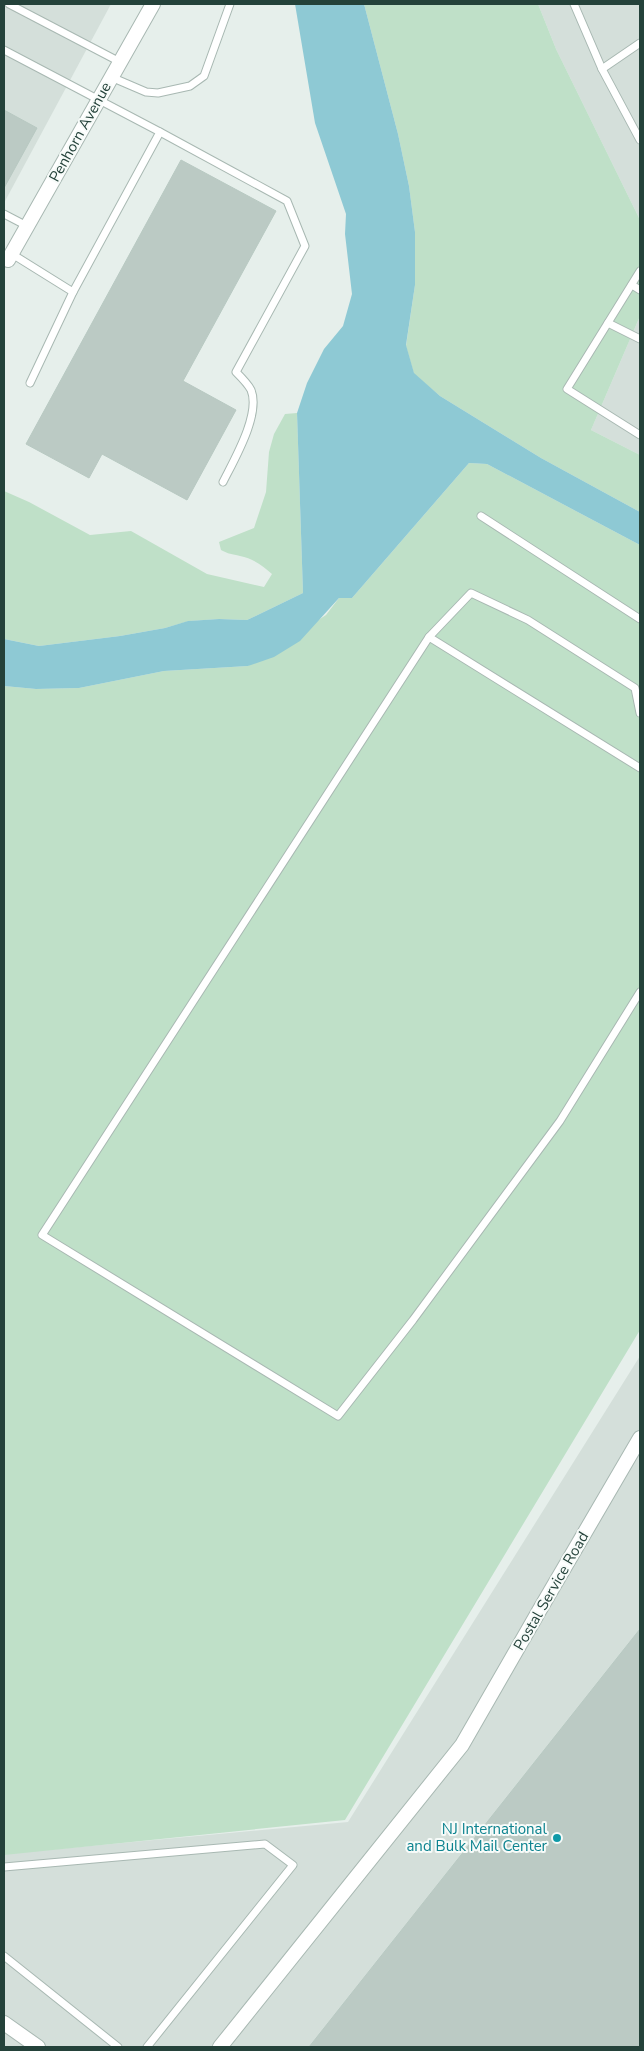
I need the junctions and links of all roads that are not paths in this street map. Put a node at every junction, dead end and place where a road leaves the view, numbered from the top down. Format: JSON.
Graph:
{"nodes":[{"id":1,"x":8,"y":4,"type":"edge"},
{"id":2,"x":153,"y":4,"type":"edge"},
{"id":3,"x":230,"y":4,"type":"edge"},
{"id":4,"x":574,"y":4,"type":"edge"},
{"id":5,"x":640,"y":42,"type":"edge"},
{"id":6,"x":4,"y":50,"type":"edge"},
{"id":7,"x":120,"y":62,"type":"junction"},
{"id":8,"x":602,"y":69,"type":"junction"},
{"id":9,"x":111,"y":77,"type":"junction"},
{"id":10,"x":99,"y":100,"type":"junction"},
{"id":11,"x":160,"y":132,"type":"junction"},
{"id":12,"x":640,"y":140,"type":"edge"},
{"id":13,"x":4,"y":214,"type":"edge"},
{"id":14,"x":27,"y":226,"type":"junction"},
{"id":15,"x":8,"y":258,"type":"edge"},
{"id":16,"x":640,"y":271,"type":"edge"},
{"id":17,"x":632,"y":285,"type":"junction"},
{"id":18,"x":640,"y":290,"type":"edge"},
{"id":19,"x":72,"y":292,"type":"junction"},
{"id":20,"x":608,"y":323,"type":"junction"},
{"id":21,"x":640,"y":339,"type":"edge"},
{"id":22,"x":30,"y":383,"type":"dead end"},
{"id":23,"x":640,"y":435,"type":"edge"},
{"id":24,"x":223,"y":482,"type":"dead end"},
{"id":25,"x":481,"y":516,"type":"dead end"},
{"id":26,"x":640,"y":619,"type":"edge"},
{"id":27,"x":429,"y":637,"type":"junction"},
{"id":28,"x":640,"y":713,"type":"edge"},
{"id":29,"x":640,"y":768,"type":"edge"},
{"id":30,"x":640,"y":992,"type":"edge"},
{"id":31,"x":640,"y":1438,"type":"edge"},
{"id":32,"x":4,"y":1867,"type":"edge"},
{"id":33,"x":4,"y":1956,"type":"edge"},
{"id":34,"x":4,"y":2023,"type":"edge"},
{"id":35,"x":38,"y":2047,"type":"edge"},
{"id":36,"x":118,"y":2047,"type":"edge"},
{"id":37,"x":147,"y":2047,"type":"edge"},
{"id":38,"x":220,"y":2047,"type":"edge"}],
"edges":[{"from":1,"to":7,"type":"lane"},
{"from":2,"to":7,"type":"street","name":"Penhorn Avenue"},
{"from":3,"to":9,"type":"lane"},
{"from":4,"to":8,"type":"lane"},
{"from":5,"to":8,"type":"lane"},
{"from":6,"to":10,"type":"lane"},
{"from":7,"to":9,"type":"street","name":"Penhorn Avenue"},
{"from":8,"to":12,"type":"lane"},
{"from":9,"to":10,"type":"street","name":"Penhorn Avenue"},
{"from":10,"to":11,"type":"lane"},
{"from":10,"to":14,"type":"street","name":"Penhorn Avenue"},
{"from":11,"to":19,"type":"lane"},
{"from":11,"to":24,"type":"lane"},
{"from":13,"to":14,"type":"lane"},
{"from":14,"to":15,"type":"street","name":"Penhorn Avenue"},
{"from":15,"to":19,"type":"lane"},
{"from":16,"to":17,"type":"lane"},
{"from":17,"to":18,"type":"lane"},
{"from":17,"to":20,"type":"lane"},
{"from":19,"to":22,"type":"lane"},
{"from":20,"to":21,"type":"lane"},
{"from":20,"to":23,"type":"lane"},
{"from":25,"to":26,"type":"lane"},
{"from":27,"to":28,"type":"lane"},
{"from":27,"to":29,"type":"lane"},
{"from":27,"to":30,"type":"lane"},
{"from":31,"to":38,"type":"street","name":"Postal Service Road"},
{"from":32,"to":37,"type":"lane"},
{"from":33,"to":36,"type":"lane"},
{"from":34,"to":35,"type":"street"}]}
